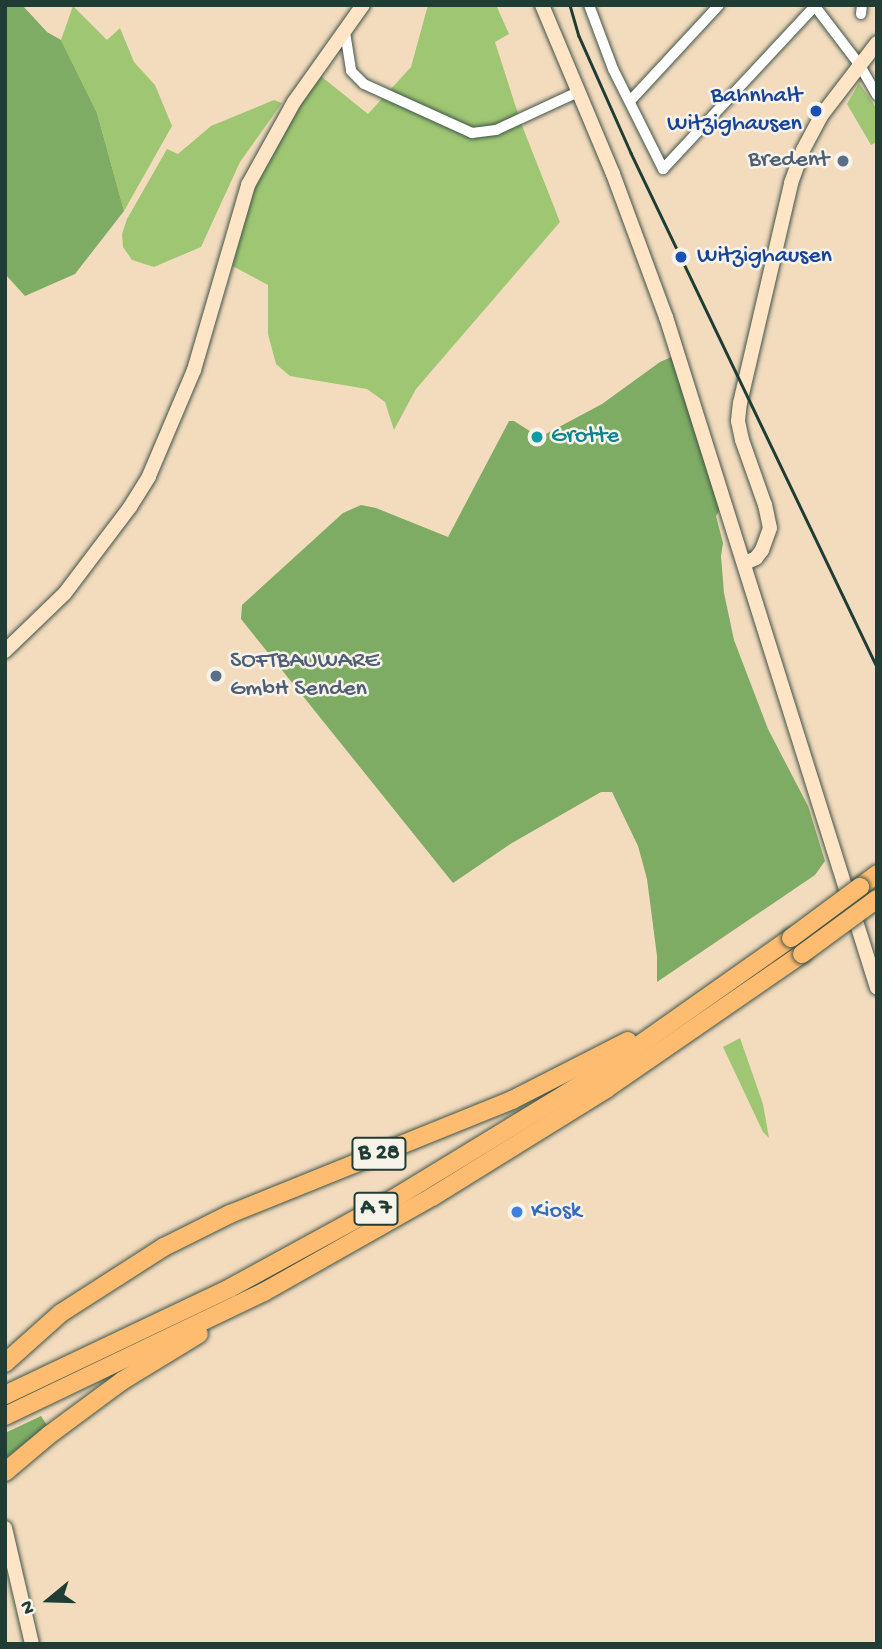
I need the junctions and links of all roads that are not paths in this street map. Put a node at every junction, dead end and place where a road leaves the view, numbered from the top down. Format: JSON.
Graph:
{"nodes":[{"id":1,"x":363,"y":5,"type":"edge"},
{"id":2,"x":542,"y":5,"type":"edge"},
{"id":3,"x":589,"y":5,"type":"edge"},
{"id":4,"x":719,"y":5,"type":"edge"},
{"id":5,"x":814,"y":6,"type":"edge"},
{"id":6,"x":345,"y":32,"type":"junction"},
{"id":7,"x":877,"y":43,"type":"edge"},
{"id":8,"x":859,"y":64,"type":"junction"},
{"id":9,"x":578,"y":92,"type":"junction"},
{"id":10,"x":877,"y":94,"type":"edge"},
{"id":11,"x":631,"y":100,"type":"junction"},
{"id":12,"x":745,"y":563,"type":"junction"},
{"id":13,"x":5,"y":651,"type":"edge"},
{"id":14,"x":877,"y":874,"type":"edge"},
{"id":15,"x":877,"y":899,"type":"edge"},
{"id":16,"x":726,"y":986,"type":"junction"},
{"id":17,"x":877,"y":988,"type":"edge"},
{"id":18,"x":264,"y":1292,"type":"junction"},
{"id":19,"x":5,"y":1363,"type":"edge"},
{"id":20,"x":5,"y":1395,"type":"edge"},
{"id":21,"x":5,"y":1416,"type":"edge"},
{"id":22,"x":6,"y":1472,"type":"edge"},
{"id":23,"x":5,"y":1528,"type":"edge"},
{"id":24,"x":32,"y":1644,"type":"edge"}],
"edges":[{"from":1,"to":6,"type":"main road"},
{"from":2,"to":9,"type":"main road"},
{"from":3,"to":11,"type":"street"},
{"from":4,"to":11,"type":"street"},
{"from":5,"to":8,"type":"street"},
{"from":5,"to":11,"type":"street"},
{"from":6,"to":9,"type":"street"},
{"from":6,"to":13,"type":"main road"},
{"from":7,"to":8,"type":"main road"},
{"from":8,"to":10,"type":"street"},
{"from":8,"to":12,"type":"main road"},
{"from":9,"to":12,"type":"main road"},
{"from":12,"to":17,"type":"main road"},
{"from":14,"to":16,"type":"highway","number":"A 7","bridge":true},
{"from":15,"to":18,"type":"highway","number":"A 7","bridge":true},
{"from":16,"to":19,"type":"highway","number":"B 28"},
{"from":16,"to":20,"type":"highway","number":"A 7"},
{"from":18,"to":21,"type":"highway","number":"A 7"},
{"from":18,"to":22,"type":"highway"},
{"from":23,"to":24,"type":"main road"}]}
